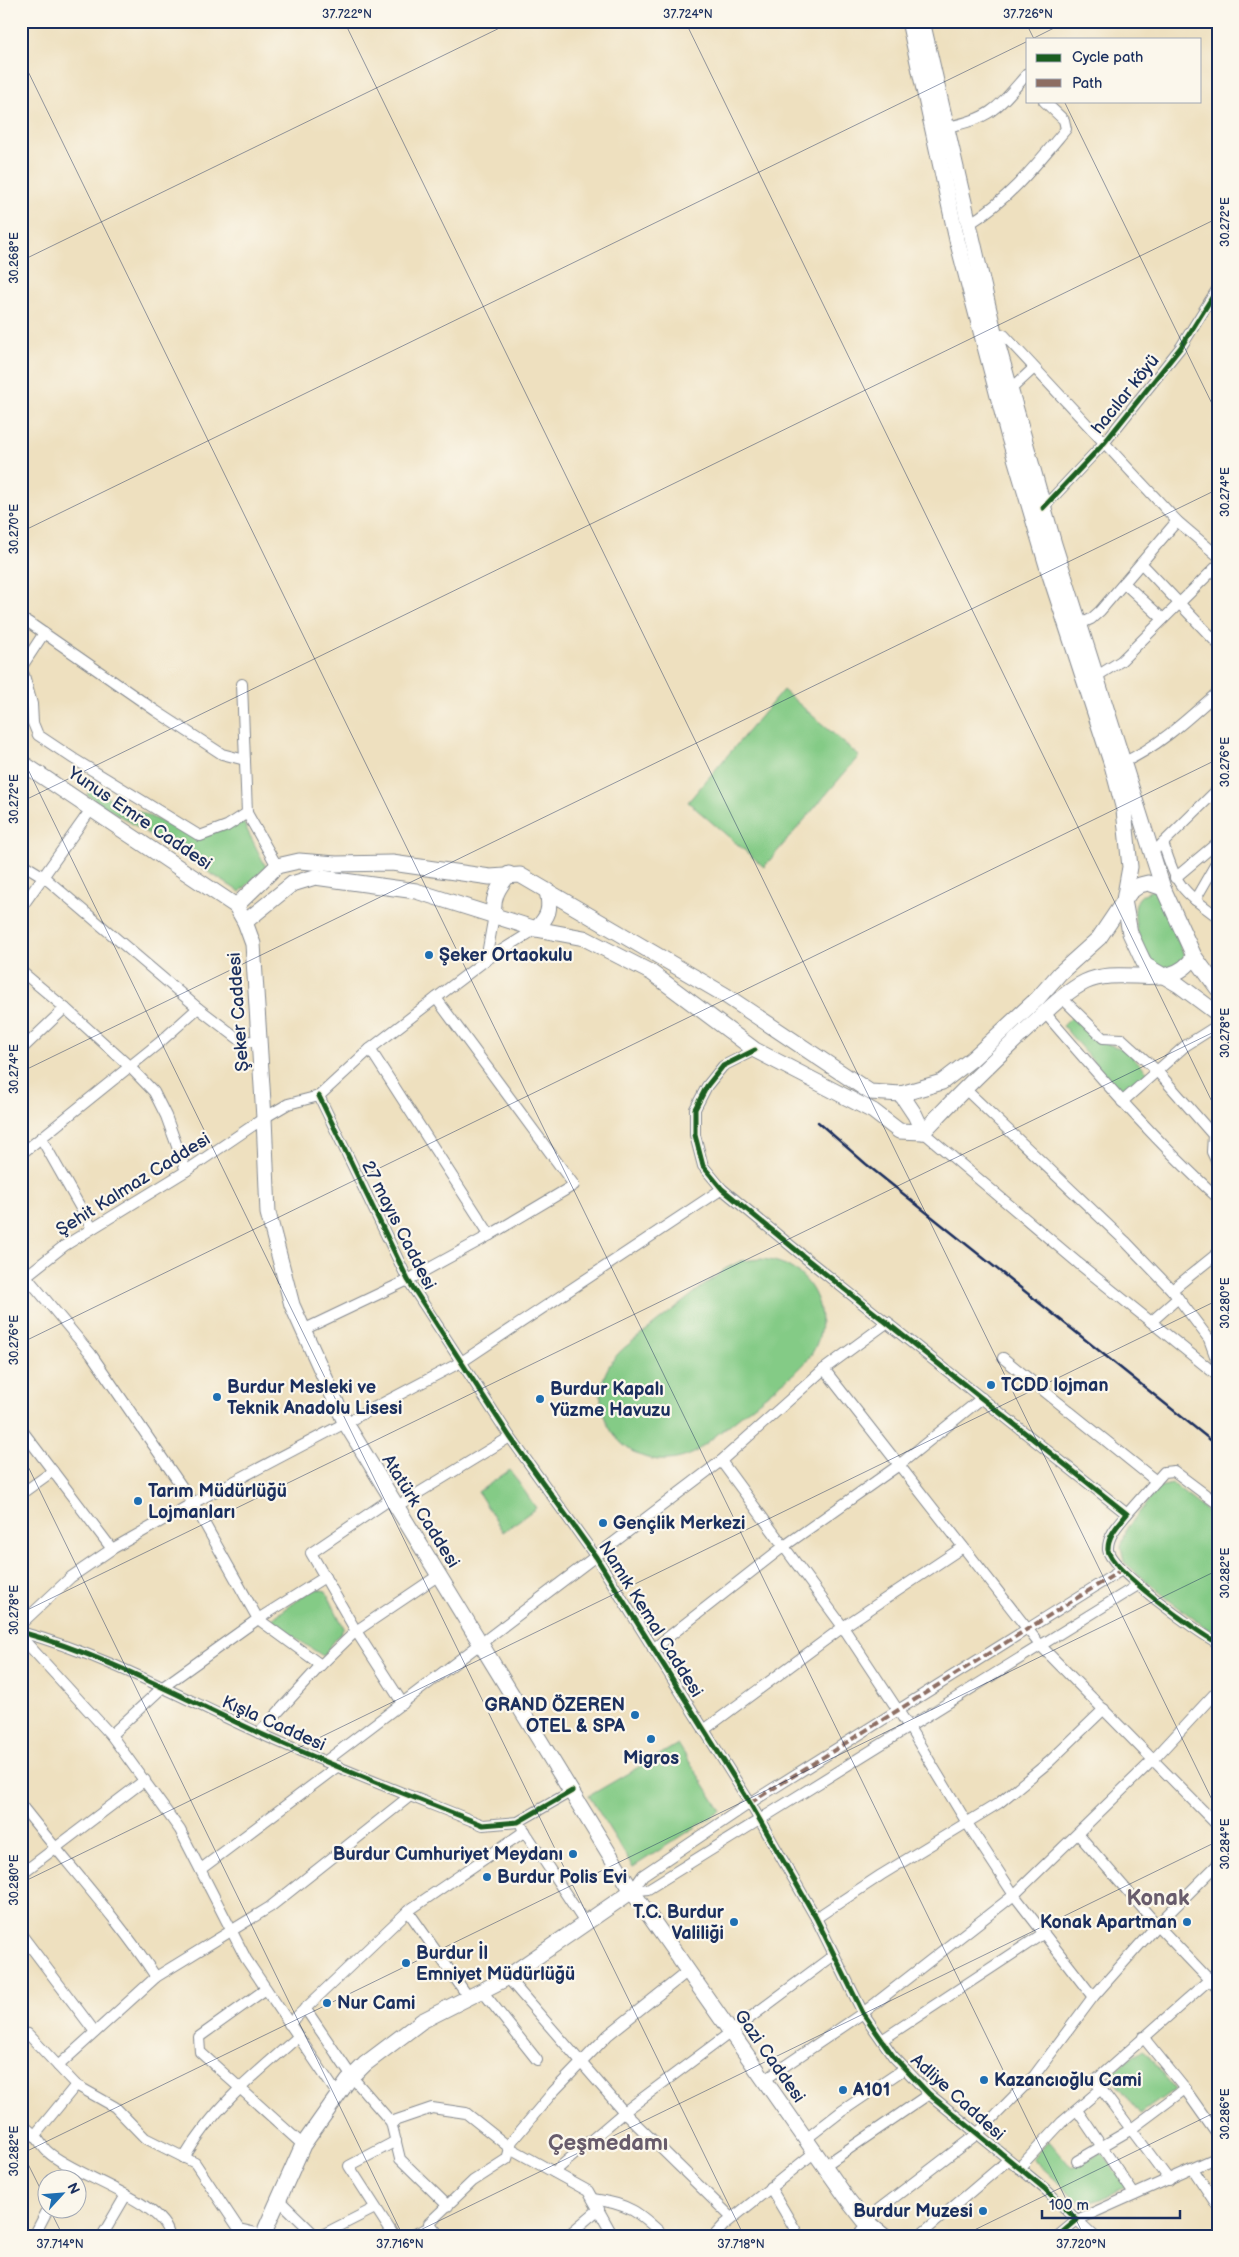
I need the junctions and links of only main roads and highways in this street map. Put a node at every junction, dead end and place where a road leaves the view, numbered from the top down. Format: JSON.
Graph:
{"nodes":[{"id":1,"x":909,"y":21,"type":"edge"},
{"id":2,"x":922,"y":21,"type":"edge"},
{"id":3,"x":21,"y":762,"type":"edge"},
{"id":4,"x":509,"y":874,"type":"junction"},
{"id":5,"x":1163,"y":888,"type":"junction"},
{"id":6,"x":547,"y":891,"type":"junction"},
{"id":7,"x":1124,"y":900,"type":"junction"},
{"id":8,"x":236,"y":906,"type":"junction"},
{"id":9,"x":494,"y":916,"type":"junction"},
{"id":10,"x":245,"y":922,"type":"junction"},
{"id":11,"x":536,"y":929,"type":"junction"},
{"id":12,"x":1194,"y":956,"type":"junction"},
{"id":13,"x":1163,"y":977,"type":"junction"},
{"id":14,"x":1218,"y":989,"type":"edge"},
{"id":15,"x":1218,"y":1014,"type":"edge"},
{"id":16,"x":901,"y":1094,"type":"junction"},
{"id":17,"x":264,"y":1118,"type":"joint"},
{"id":18,"x":923,"y":1132,"type":"junction"},
{"id":19,"x":632,"y":1890,"type":"junction"},
{"id":20,"x":265,"y":2236,"type":"edge"},
{"id":21,"x":884,"y":2236,"type":"edge"}],
"edges":[{"from":1,"to":7,"type":"main road"},
{"from":2,"to":5,"type":"main road"},
{"from":3,"to":8,"type":"main road","name":"Yunus Emre Caddesi"},
{"from":4,"to":6,"type":"main road"},
{"from":4,"to":8,"type":"main road"},
{"from":4,"to":9,"type":"main road"},
{"from":5,"to":7,"type":"main road"},
{"from":5,"to":12,"type":"main road"},
{"from":6,"to":11,"type":"main road"},
{"from":6,"to":16,"type":"main road"},
{"from":7,"to":13,"type":"main road"},
{"from":7,"to":16,"type":"main road"},
{"from":8,"to":10,"type":"main road","name":"Şeker Caddesi"},
{"from":9,"to":10,"type":"main road"},
{"from":9,"to":11,"type":"main road"},
{"from":10,"to":17,"type":"main road","name":"Şeker Caddesi"},
{"from":11,"to":18,"type":"main road"},
{"from":12,"to":13,"type":"main road"},
{"from":12,"to":14,"type":"main road"},
{"from":13,"to":15,"type":"main road"},
{"from":13,"to":18,"type":"main road"},
{"from":16,"to":18,"type":"main road"},
{"from":17,"to":19,"type":"main road","name":"Atatürk Caddesi"},
{"from":19,"to":20,"type":"main road"},
{"from":19,"to":21,"type":"main road","name":"Gazi Caddesi"}]}
